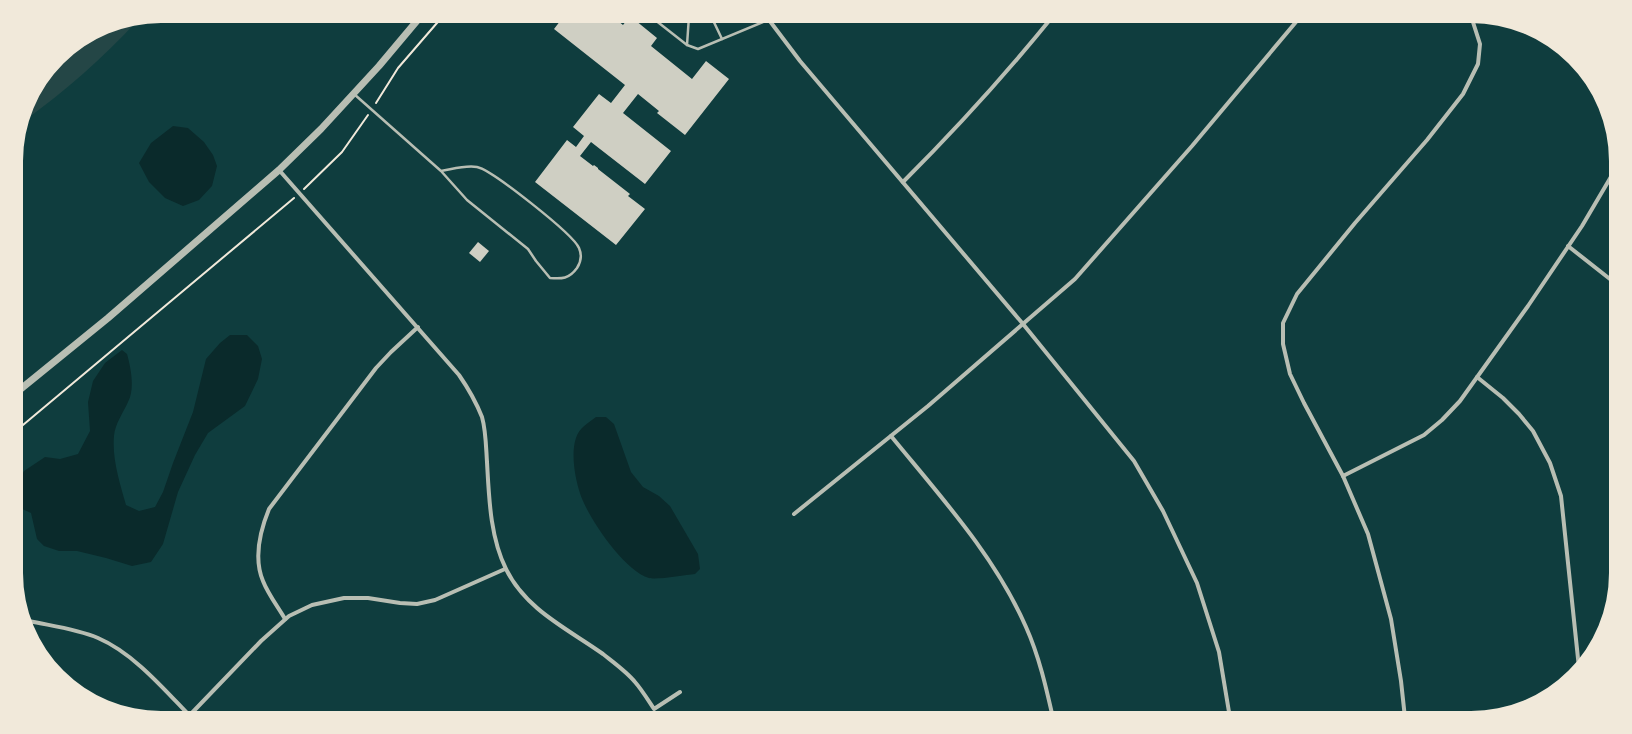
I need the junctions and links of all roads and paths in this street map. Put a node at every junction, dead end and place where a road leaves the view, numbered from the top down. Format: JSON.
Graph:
{"nodes":[{"id":1,"x":415,"y":23,"type":"edge"},
{"id":2,"x":437,"y":23,"type":"edge"},
{"id":3,"x":659,"y":23,"type":"edge"},
{"id":4,"x":689,"y":23,"type":"edge"},
{"id":5,"x":715,"y":23,"type":"edge"},
{"id":6,"x":756,"y":23,"type":"edge"},
{"id":7,"x":771,"y":23,"type":"edge"},
{"id":8,"x":1047,"y":23,"type":"edge"},
{"id":9,"x":1295,"y":23,"type":"edge"},
{"id":10,"x":1473,"y":23,"type":"edge"},
{"id":11,"x":722,"y":39,"type":"junction"},
{"id":12,"x":687,"y":45,"type":"junction"},
{"id":13,"x":354,"y":94,"type":"junction"},
{"id":14,"x":372,"y":109,"type":"junction"},
{"id":15,"x":279,"y":170,"type":"junction"},
{"id":16,"x":441,"y":171,"type":"junction"},
{"id":17,"x":1609,"y":180,"type":"edge"},
{"id":18,"x":903,"y":182,"type":"junction"},
{"id":19,"x":300,"y":193,"type":"junction"},
{"id":20,"x":1568,"y":246,"type":"junction"},
{"id":21,"x":1609,"y":278,"type":"edge"},
{"id":22,"x":1023,"y":324,"type":"junction"},
{"id":23,"x":418,"y":327,"type":"junction"},
{"id":24,"x":1477,"y":377,"type":"junction"},
{"id":25,"x":23,"y":387,"type":"edge"},
{"id":26,"x":23,"y":425,"type":"edge"},
{"id":27,"x":891,"y":436,"type":"junction"},
{"id":28,"x":1343,"y":476,"type":"junction"},
{"id":29,"x":794,"y":514,"type":"dead end"},
{"id":30,"x":506,"y":569,"type":"junction"},
{"id":31,"x":285,"y":619,"type":"junction"},
{"id":32,"x":32,"y":622,"type":"edge"},
{"id":33,"x":1578,"y":660,"type":"edge"},
{"id":34,"x":680,"y":692,"type":"dead end"},
{"id":35,"x":182,"y":711,"type":"edge"},
{"id":36,"x":194,"y":711,"type":"edge"},
{"id":37,"x":1050,"y":711,"type":"edge"},
{"id":38,"x":1229,"y":711,"type":"edge"},
{"id":39,"x":1404,"y":711,"type":"edge"}],
"edges":[{"from":1,"to":13,"type":"street"},
{"from":2,"to":14,"type":"path"},
{"from":3,"to":12,"type":"lane"},
{"from":4,"to":12,"type":"lane"},
{"from":5,"to":11,"type":"lane"},
{"from":6,"to":11,"type":"lane"},
{"from":7,"to":18,"type":"street"},
{"from":8,"to":18,"type":"street"},
{"from":9,"to":22,"type":"street"},
{"from":10,"to":28,"type":"street"},
{"from":11,"to":12,"type":"lane"},
{"from":13,"to":14,"type":"lane"},
{"from":13,"to":15,"type":"street"},
{"from":14,"to":16,"type":"lane"},
{"from":14,"to":19,"type":"path"},
{"from":15,"to":19,"type":"street"},
{"from":15,"to":25,"type":"street"},
{"from":16,"to":16,"type":"lane"},
{"from":17,"to":20,"type":"street"},
{"from":18,"to":22,"type":"street"},
{"from":19,"to":23,"type":"street"},
{"from":19,"to":26,"type":"path"},
{"from":20,"to":21,"type":"street"},
{"from":20,"to":24,"type":"street"},
{"from":22,"to":27,"type":"street"},
{"from":22,"to":38,"type":"street"},
{"from":23,"to":30,"type":"street"},
{"from":23,"to":31,"type":"street"},
{"from":24,"to":28,"type":"street"},
{"from":24,"to":33,"type":"street"},
{"from":27,"to":29,"type":"street"},
{"from":27,"to":37,"type":"street"},
{"from":28,"to":39,"type":"street"},
{"from":30,"to":31,"type":"street"},
{"from":30,"to":34,"type":"street"},
{"from":31,"to":36,"type":"street"},
{"from":32,"to":35,"type":"street"}]}
